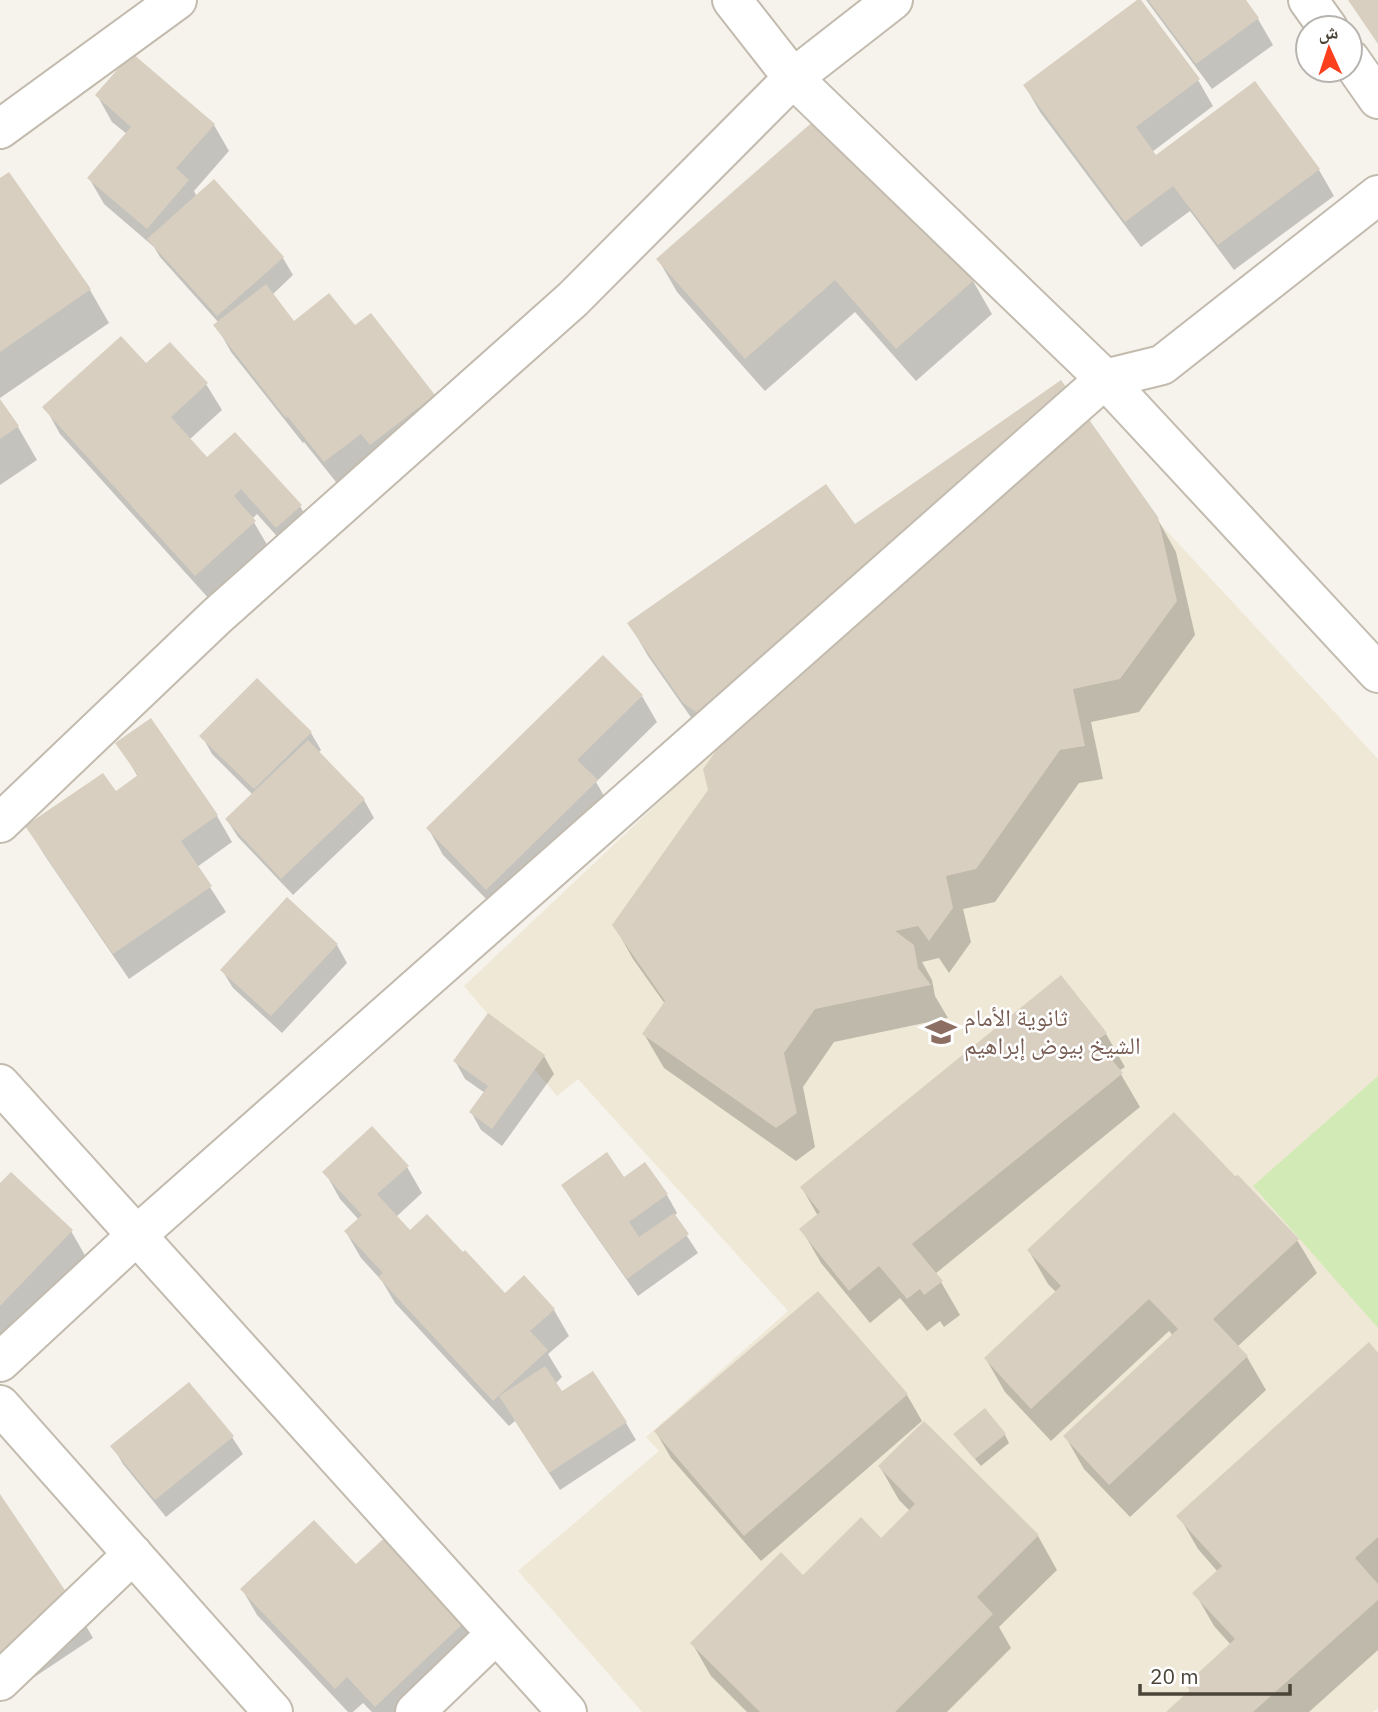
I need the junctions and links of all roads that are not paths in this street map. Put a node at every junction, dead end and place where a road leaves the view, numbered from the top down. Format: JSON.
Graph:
{"nodes":[{"id":1,"x":177,"y":0,"type":"edge"},
{"id":2,"x":732,"y":0,"type":"edge"},
{"id":3,"x":893,"y":0,"type":"edge"},
{"id":4,"x":793,"y":78,"type":"junction"},
{"id":5,"x":1364,"y":79,"type":"edge"},
{"id":6,"x":1378,"y":99,"type":"edge"},
{"id":7,"x":0,"y":129,"type":"edge"},
{"id":8,"x":1378,"y":195,"type":"edge"},
{"id":9,"x":1105,"y":379,"type":"junction"},
{"id":10,"x":1378,"y":673,"type":"edge"},
{"id":11,"x":0,"y":823,"type":"edge"},
{"id":12,"x":0,"y":1084,"type":"edge"},
{"id":13,"x":137,"y":1235,"type":"junction"},
{"id":14,"x":0,"y":1362,"type":"edge"},
{"id":15,"x":0,"y":1405,"type":"edge"},
{"id":16,"x":133,"y":1554,"type":"junction"},
{"id":17,"x":496,"y":1633,"type":"junction"},
{"id":18,"x":0,"y":1681,"type":"edge"},
{"id":19,"x":273,"y":1712,"type":"edge"},
{"id":20,"x":415,"y":1712,"type":"edge"},
{"id":21,"x":567,"y":1712,"type":"edge"}],
"edges":[{"from":1,"to":7,"type":"street"},
{"from":2,"to":4,"type":"street"},
{"from":3,"to":4,"type":"street"},
{"from":4,"to":9,"type":"street"},
{"from":4,"to":11,"type":"street"},
{"from":5,"to":6,"type":"street"},
{"from":8,"to":9,"type":"street"},
{"from":9,"to":10,"type":"street"},
{"from":9,"to":13,"type":"street"},
{"from":12,"to":13,"type":"street"},
{"from":13,"to":14,"type":"street"},
{"from":13,"to":17,"type":"street"},
{"from":15,"to":16,"type":"street"},
{"from":16,"to":18,"type":"street"},
{"from":16,"to":19,"type":"street"},
{"from":17,"to":20,"type":"street"},
{"from":17,"to":21,"type":"street"}]}
